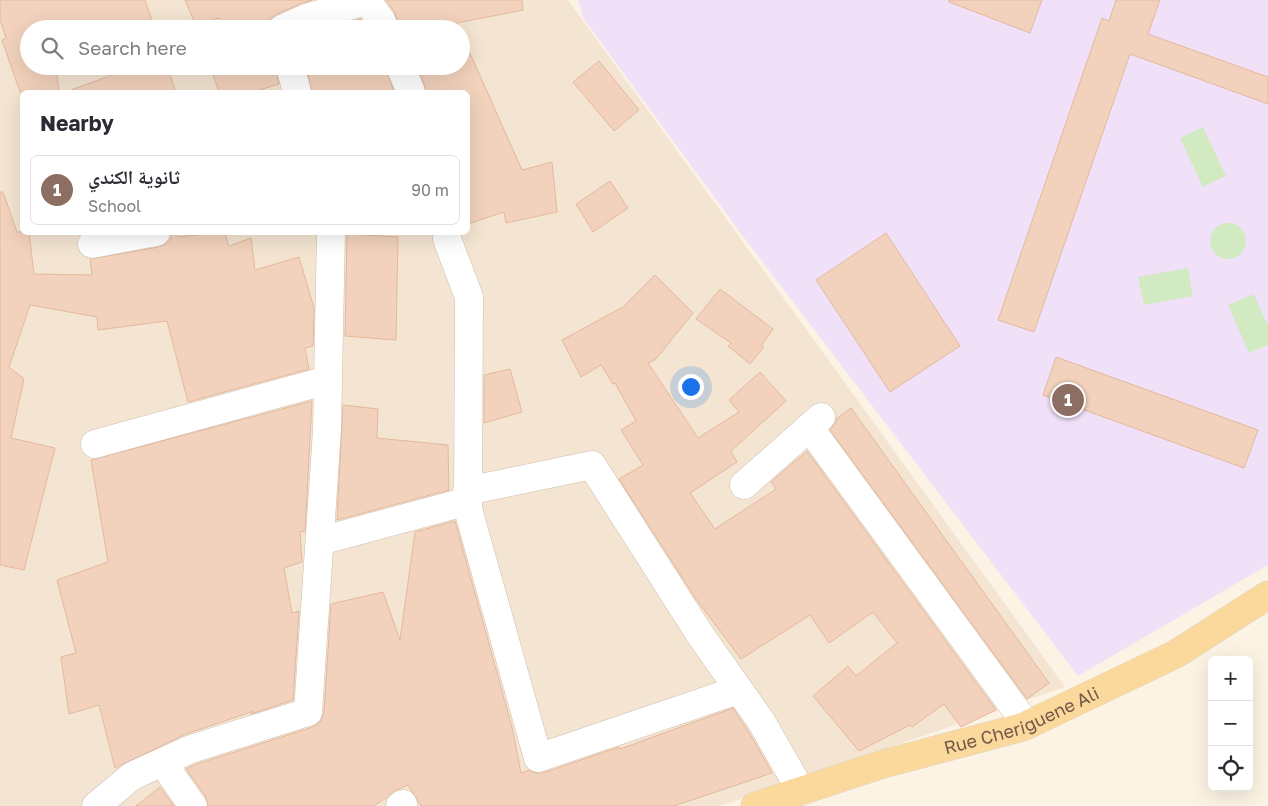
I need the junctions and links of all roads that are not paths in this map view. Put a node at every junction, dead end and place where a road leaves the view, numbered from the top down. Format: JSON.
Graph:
{"nodes":[{"id":1,"x":366,"y":0,"type":"edge"},
{"id":2,"x":302,"y":20,"type":"edge"},
{"id":3,"x":381,"y":20,"type":"edge"},
{"id":4,"x":292,"y":75,"type":"edge"},
{"id":5,"x":404,"y":75,"type":"edge"},
{"id":6,"x":296,"y":90,"type":"edge"},
{"id":7,"x":410,"y":90,"type":"edge"},
{"id":8,"x":140,"y":235,"type":"edge"},
{"id":9,"x":331,"y":235,"type":"edge"},
{"id":10,"x":447,"y":238,"type":"dead end"},
{"id":11,"x":92,"y":244,"type":"dead end"},
{"id":12,"x":328,"y":380,"type":"junction"},
{"id":13,"x":95,"y":444,"type":"dead end"},
{"id":14,"x":744,"y":485,"type":"dead end"},
{"id":15,"x":468,"y":496,"type":"junction"},
{"id":16,"x":320,"y":541,"type":"junction"},
{"id":17,"x":1268,"y":595,"type":"edge"},
{"id":18,"x":738,"y":690,"type":"junction"},
{"id":19,"x":1027,"y":725,"type":"junction"},
{"id":20,"x":162,"y":762,"type":"junction"},
{"id":21,"x":801,"y":791,"type":"junction"},
{"id":22,"x":96,"y":806,"type":"edge"},
{"id":23,"x":193,"y":806,"type":"edge"},
{"id":24,"x":755,"y":806,"type":"edge"}],
"edges":[{"from":1,"to":2,"type":"street"},
{"from":1,"to":3,"type":"street"},
{"from":4,"to":6,"type":"street"},
{"from":5,"to":7,"type":"street"},
{"from":8,"to":11,"type":"street"},
{"from":9,"to":12,"type":"street"},
{"from":10,"to":15,"type":"street"},
{"from":12,"to":13,"type":"street"},
{"from":12,"to":16,"type":"street"},
{"from":14,"to":19,"type":"street"},
{"from":15,"to":16,"type":"street"},
{"from":15,"to":18,"type":"street"},
{"from":15,"to":18,"type":"street"},
{"from":16,"to":20,"type":"street"},
{"from":17,"to":19,"type":"main road","name":"Rue Cheriguene Ali"},
{"from":18,"to":21,"type":"street"},
{"from":19,"to":21,"type":"main road","name":"Rue Cheriguene Ali"},
{"from":20,"to":22,"type":"street"},
{"from":20,"to":23,"type":"street"},
{"from":21,"to":24,"type":"main road","name":"Rue Cheriguene Ali"}]}
